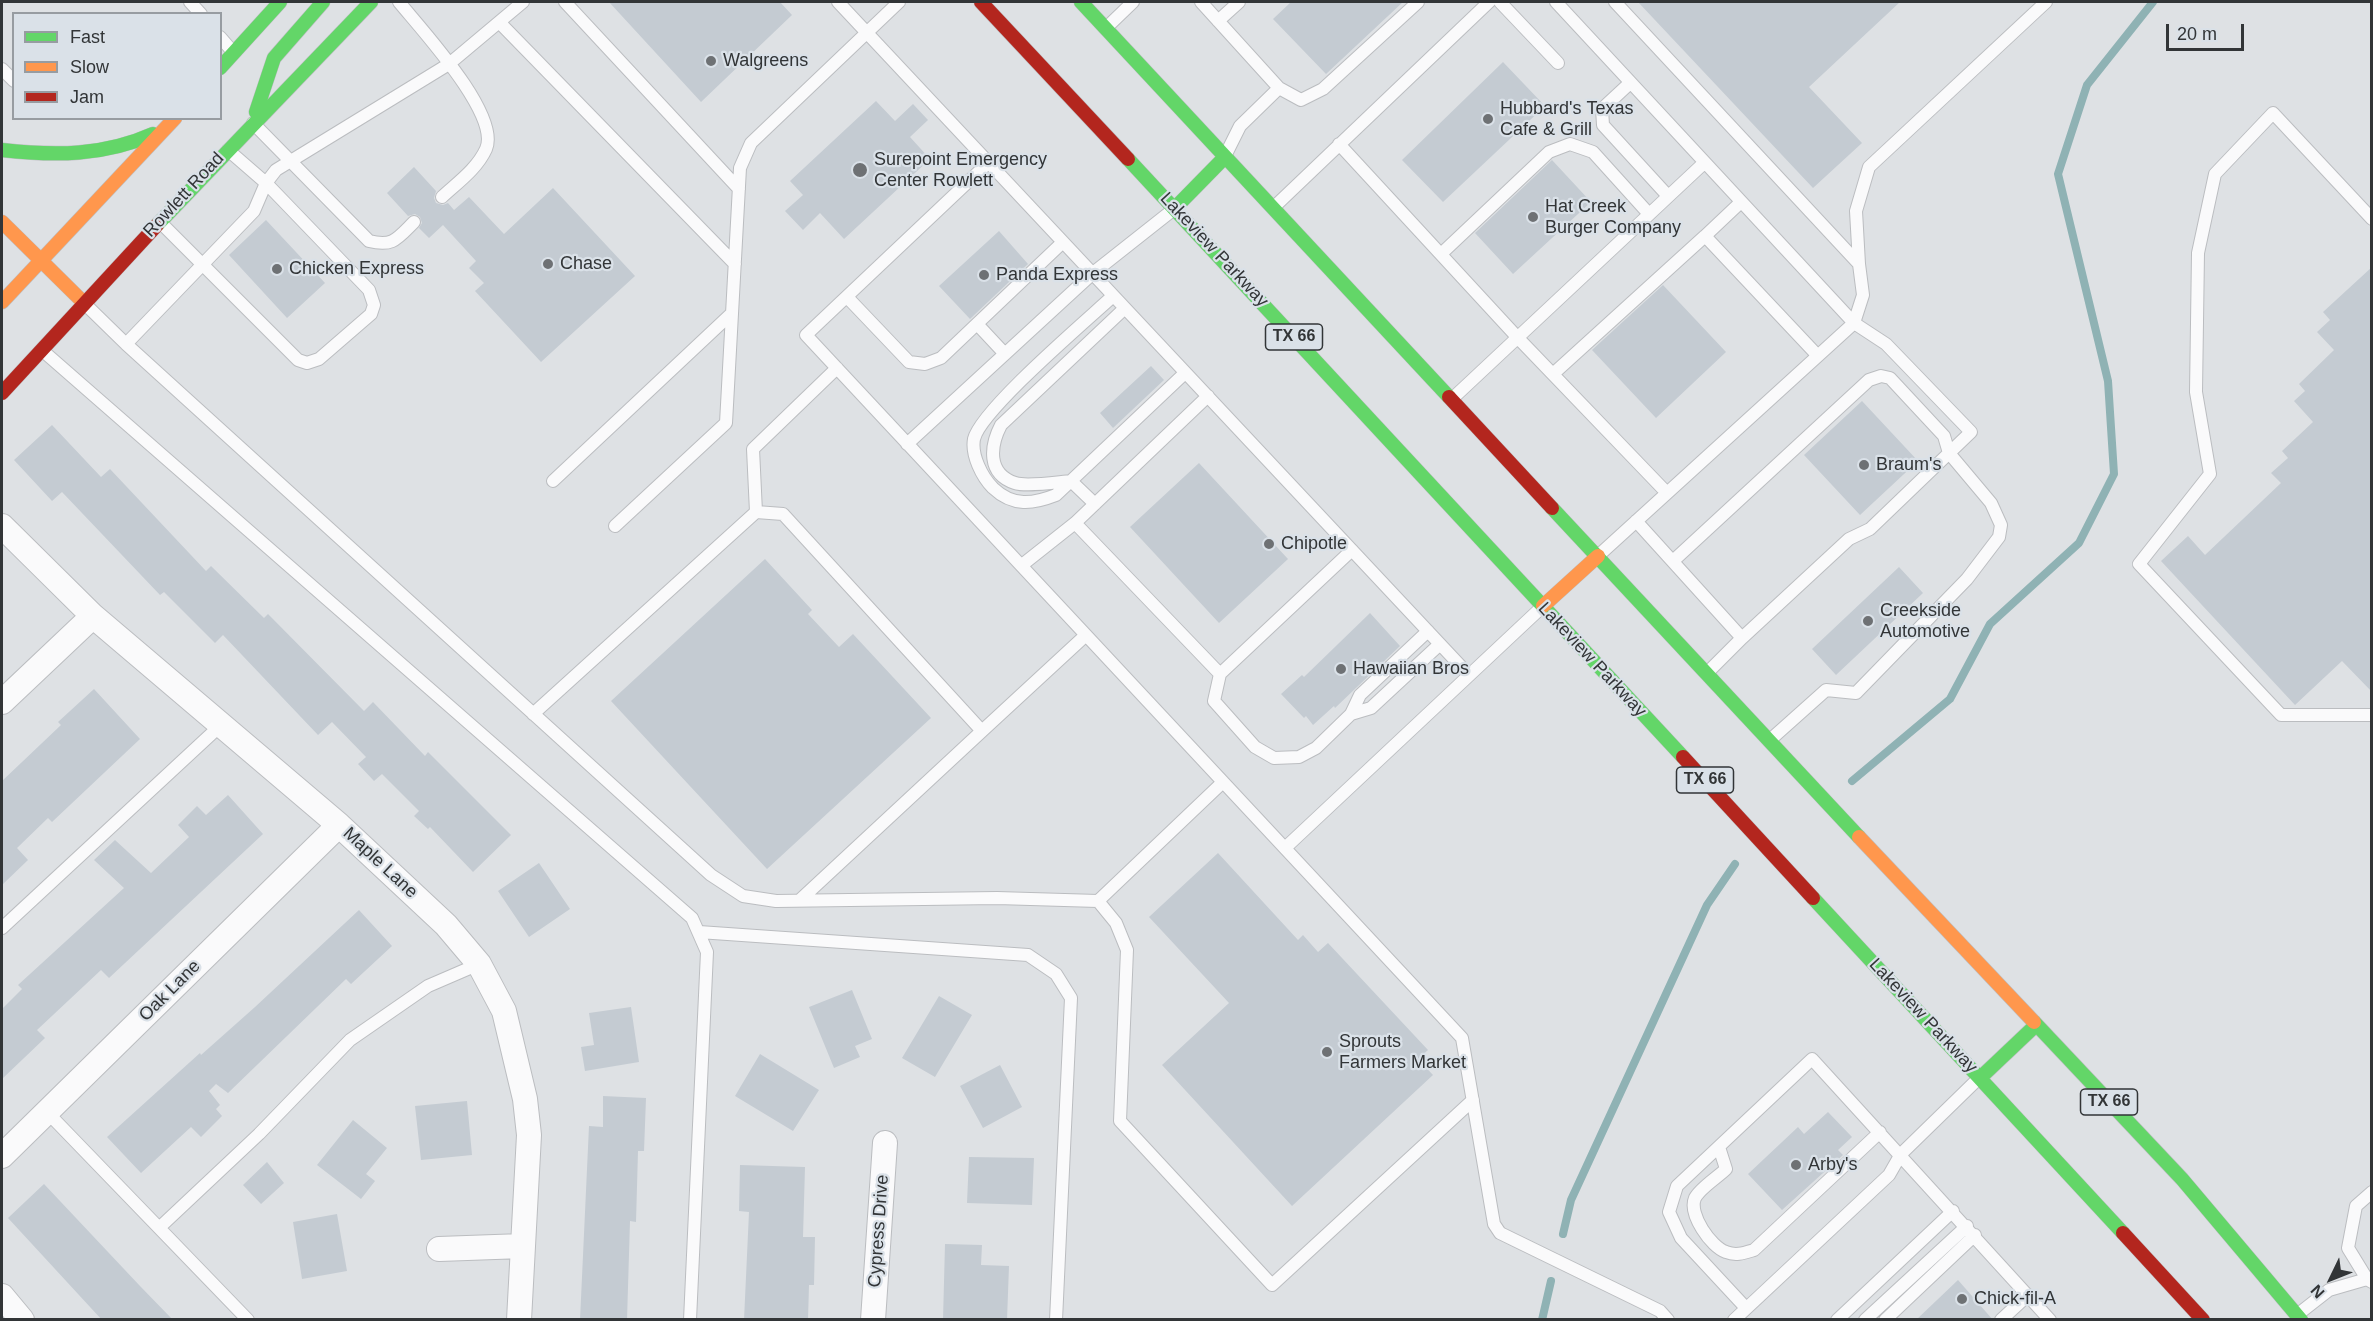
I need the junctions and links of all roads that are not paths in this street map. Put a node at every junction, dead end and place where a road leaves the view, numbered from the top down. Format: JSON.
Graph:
{"nodes":[{"id":1,"x":280,"y":2,"type":"edge"},
{"id":2,"x":323,"y":2,"type":"edge"},
{"id":3,"x":371,"y":2,"type":"edge"},
{"id":4,"x":399,"y":2,"type":"edge"},
{"id":5,"x":524,"y":2,"type":"edge"},
{"id":6,"x":565,"y":2,"type":"edge"},
{"id":7,"x":838,"y":2,"type":"edge"},
{"id":8,"x":899,"y":2,"type":"edge"},
{"id":9,"x":981,"y":2,"type":"edge"},
{"id":10,"x":1081,"y":2,"type":"edge"},
{"id":11,"x":1133,"y":2,"type":"edge"},
{"id":12,"x":1201,"y":2,"type":"edge"},
{"id":13,"x":1239,"y":2,"type":"edge"},
{"id":14,"x":1418,"y":2,"type":"edge"},
{"id":15,"x":1489,"y":2,"type":"edge"},
{"id":16,"x":1500,"y":2,"type":"edge"},
{"id":17,"x":1556,"y":2,"type":"edge"},
{"id":18,"x":1615,"y":2,"type":"edge"},
{"id":19,"x":2046,"y":2,"type":"edge"},
{"id":20,"x":1218,"y":21,"type":"junction"},
{"id":21,"x":500,"y":23,"type":"junction"},
{"id":22,"x":1105,"y":28,"type":"junction"},
{"id":23,"x":866,"y":32,"type":"junction"},
{"id":24,"x":222,"y":38,"type":"edge"},
{"id":25,"x":234,"y":53,"type":"junction"},
{"id":26,"x":1558,"y":63,"type":"dead end"},
{"id":27,"x":449,"y":64,"type":"junction"},
{"id":28,"x":222,"y":66,"type":"edge"},
{"id":29,"x":1630,"y":83,"type":"junction"},
{"id":30,"x":1279,"y":88,"type":"junction"},
{"id":31,"x":171,"y":122,"type":"edge"},
{"id":32,"x":253,"y":122,"type":"junction"},
{"id":33,"x":1339,"y":144,"type":"junction"},
{"id":34,"x":227,"y":149,"type":"junction"},
{"id":35,"x":2,"y":150,"type":"edge"},
{"id":36,"x":1225,"y":157,"type":"junction"},
{"id":37,"x":290,"y":162,"type":"junction"},
{"id":38,"x":988,"y":163,"type":"junction"},
{"id":39,"x":1704,"y":163,"type":"junction"},
{"id":40,"x":266,"y":183,"type":"junction"},
{"id":41,"x":739,"y":189,"type":"junction"},
{"id":42,"x":1668,"y":196,"type":"junction"},
{"id":43,"x":442,"y":197,"type":"dead end"},
{"id":44,"x":1741,"y":202,"type":"junction"},
{"id":45,"x":1175,"y":208,"type":"junction"},
{"id":46,"x":1273,"y":209,"type":"junction"},
{"id":47,"x":1649,"y":214,"type":"junction"},
{"id":48,"x":2372,"y":219,"type":"edge"},
{"id":49,"x":159,"y":221,"type":"junction"},
{"id":50,"x":2,"y":222,"type":"edge"},
{"id":51,"x":414,"y":222,"type":"dead end"},
{"id":52,"x":1705,"y":236,"type":"junction"},
{"id":53,"x":1063,"y":242,"type":"junction"},
{"id":54,"x":1441,"y":254,"type":"junction"},
{"id":55,"x":39,"y":261,"type":"junction"},
{"id":56,"x":204,"y":264,"type":"junction"},
{"id":57,"x":735,"y":264,"type":"junction"},
{"id":58,"x":1859,"y":264,"type":"junction"},
{"id":59,"x":1092,"y":273,"type":"junction"},
{"id":60,"x":1113,"y":296,"type":"junction"},
{"id":61,"x":847,"y":297,"type":"junction"},
{"id":62,"x":2,"y":302,"type":"edge"},
{"id":63,"x":83,"y":302,"type":"junction"},
{"id":64,"x":1125,"y":308,"type":"junction"},
{"id":65,"x":732,"y":313,"type":"junction"},
{"id":66,"x":1854,"y":323,"type":"junction"},
{"id":67,"x":977,"y":324,"type":"junction"},
{"id":68,"x":1518,"y":338,"type":"junction"},
{"id":69,"x":126,"y":344,"type":"junction"},
{"id":70,"x":41,"y":349,"type":"junction"},
{"id":71,"x":1005,"y":354,"type":"junction"},
{"id":72,"x":1818,"y":356,"type":"junction"},
{"id":73,"x":837,"y":368,"type":"junction"},
{"id":74,"x":1185,"y":373,"type":"junction"},
{"id":75,"x":1553,"y":374,"type":"junction"},
{"id":76,"x":2,"y":393,"type":"edge"},
{"id":77,"x":1208,"y":396,"type":"junction"},
{"id":78,"x":1452,"y":399,"type":"junction"},
{"id":79,"x":907,"y":444,"type":"junction"},
{"id":80,"x":1949,"y":453,"type":"junction"},
{"id":81,"x":553,"y":481,"type":"dead end"},
{"id":82,"x":1071,"y":481,"type":"junction"},
{"id":83,"x":1667,"y":493,"type":"junction"},
{"id":84,"x":1095,"y":504,"type":"junction"},
{"id":85,"x":756,"y":512,"type":"junction"},
{"id":86,"x":1636,"y":521,"type":"junction"},
{"id":87,"x":1075,"y":523,"type":"junction"},
{"id":88,"x":2,"y":526,"type":"edge"},
{"id":89,"x":615,"y":526,"type":"dead end"},
{"id":90,"x":1352,"y":550,"type":"junction"},
{"id":91,"x":1598,"y":556,"type":"junction"},
{"id":92,"x":1673,"y":561,"type":"junction"},
{"id":93,"x":1022,"y":565,"type":"junction"},
{"id":94,"x":1543,"y":606,"type":"junction"},
{"id":95,"x":93,"y":616,"type":"junction"},
{"id":96,"x":1428,"y":631,"type":"junction"},
{"id":97,"x":1086,"y":635,"type":"junction"},
{"id":98,"x":1742,"y":638,"type":"junction"},
{"id":99,"x":1440,"y":644,"type":"junction"},
{"id":100,"x":1706,"y":673,"type":"junction"},
{"id":101,"x":1220,"y":674,"type":"junction"},
{"id":102,"x":1469,"y":675,"type":"junction"},
{"id":103,"x":2,"y":702,"type":"edge"},
{"id":104,"x":533,"y":714,"type":"junction"},
{"id":105,"x":1352,"y":714,"type":"junction"},
{"id":106,"x":2372,"y":715,"type":"edge"},
{"id":107,"x":221,"y":725,"type":"junction"},
{"id":108,"x":982,"y":731,"type":"junction"},
{"id":109,"x":1769,"y":741,"type":"junction"},
{"id":110,"x":1223,"y":782,"type":"junction"},
{"id":111,"x":339,"y":825,"type":"junction"},
{"id":112,"x":1285,"y":848,"type":"junction"},
{"id":113,"x":800,"y":900,"type":"junction"},
{"id":114,"x":1098,"y":901,"type":"junction"},
{"id":115,"x":2,"y":927,"type":"edge"},
{"id":116,"x":699,"y":932,"type":"junction"},
{"id":117,"x":479,"y":964,"type":"junction"},
{"id":118,"x":2036,"y":1025,"type":"junction"},
{"id":119,"x":1980,"y":1078,"type":"junction"},
{"id":120,"x":1473,"y":1100,"type":"junction"},
{"id":121,"x":47,"y":1112,"type":"junction"},
{"id":122,"x":1880,"y":1132,"type":"junction"},
{"id":123,"x":885,"y":1143,"type":"dead end"},
{"id":124,"x":1719,"y":1147,"type":"junction"},
{"id":125,"x":1900,"y":1154,"type":"junction"},
{"id":126,"x":2,"y":1156,"type":"edge"},
{"id":127,"x":2372,"y":1192,"type":"edge"},
{"id":128,"x":1953,"y":1210,"type":"junction"},
{"id":129,"x":159,"y":1228,"type":"junction"},
{"id":130,"x":1971,"y":1231,"type":"junction"},
{"id":131,"x":523,"y":1246,"type":"junction"},
{"id":132,"x":439,"y":1249,"type":"dead end"},
{"id":133,"x":2369,"y":1280,"type":"edge"},
{"id":134,"x":2028,"y":1294,"type":"junction"},
{"id":135,"x":2,"y":1296,"type":"edge"},
{"id":136,"x":1746,"y":1308,"type":"junction"},
{"id":137,"x":2299,"y":1317,"type":"edge"},
{"id":138,"x":22,"y":1320,"type":"edge"},
{"id":139,"x":248,"y":1320,"type":"edge"},
{"id":140,"x":519,"y":1320,"type":"edge"},
{"id":141,"x":690,"y":1320,"type":"edge"},
{"id":142,"x":873,"y":1320,"type":"edge"},
{"id":143,"x":1056,"y":1320,"type":"edge"},
{"id":144,"x":1668,"y":1320,"type":"edge"},
{"id":145,"x":1734,"y":1320,"type":"edge"},
{"id":146,"x":1837,"y":1320,"type":"edge"},
{"id":147,"x":1865,"y":1320,"type":"edge"},
{"id":148,"x":1885,"y":1320,"type":"edge"},
{"id":149,"x":2001,"y":1320,"type":"edge"},
{"id":150,"x":2050,"y":1320,"type":"edge"},
{"id":151,"x":2203,"y":1320,"type":"edge"}],
"edges":[{"from":1,"to":25,"type":"main road"},
{"from":2,"to":32,"type":"main road"},
{"from":3,"to":32,"type":"main road","name":"Rowlett Road"},
{"from":4,"to":27,"type":"lane"},
{"from":5,"to":21,"type":"lane"},
{"from":6,"to":41,"type":"lane"},
{"from":7,"to":23,"type":"lane"},
{"from":8,"to":23,"type":"lane"},
{"from":9,"to":45,"type":"main road","name":"Lakeview Parkway","number":"TX 66"},
{"from":10,"to":22,"type":"main road","number":"TX 66"},
{"from":11,"to":22,"type":"lane"},
{"from":12,"to":20,"type":"lane"},
{"from":13,"to":20,"type":"lane"},
{"from":14,"to":30,"type":"lane"},
{"from":15,"to":33,"type":"lane"},
{"from":16,"to":26,"type":"lane"},
{"from":17,"to":29,"type":"lane"},
{"from":18,"to":58,"type":"lane"},
{"from":19,"to":58,"type":"lane"},
{"from":20,"to":30,"type":"lane"},
{"from":21,"to":27,"type":"lane"},
{"from":21,"to":57,"type":"lane"},
{"from":22,"to":36,"type":"main road","number":"TX 66"},
{"from":23,"to":38,"type":"lane"},
{"from":23,"to":41,"type":"lane"},
{"from":24,"to":25,"type":"lane"},
{"from":25,"to":28,"type":"main road"},
{"from":27,"to":37,"type":"lane"},
{"from":27,"to":43,"type":"lane"},
{"from":29,"to":39,"type":"lane"},
{"from":29,"to":42,"type":"lane"},
{"from":30,"to":36,"type":"lane"},
{"from":31,"to":35,"type":"main road"},
{"from":31,"to":55,"type":"main road"},
{"from":32,"to":34,"type":"main road","name":"Rowlett Road"},
{"from":32,"to":37,"type":"lane"},
{"from":33,"to":46,"type":"lane"},
{"from":33,"to":54,"type":"lane"},
{"from":34,"to":40,"type":"lane"},
{"from":34,"to":49,"type":"main road","name":"Rowlett Road"},
{"from":36,"to":45,"type":"main road"},
{"from":36,"to":46,"type":"main road","number":"TX 66"},
{"from":37,"to":40,"type":"lane"},
{"from":37,"to":51,"type":"lane"},
{"from":38,"to":53,"type":"lane"},
{"from":38,"to":61,"type":"lane"},
{"from":39,"to":42,"type":"lane"},
{"from":39,"to":44,"type":"lane"},
{"from":40,"to":56,"type":"lane"},
{"from":40,"to":56,"type":"lane"},
{"from":41,"to":57,"type":"lane"},
{"from":42,"to":47,"type":"lane"},
{"from":44,"to":52,"type":"lane"},
{"from":44,"to":66,"type":"lane"},
{"from":45,"to":59,"type":"lane"},
{"from":45,"to":94,"type":"main road","name":"Lakeview Parkway","number":"TX 66"},
{"from":46,"to":78,"type":"main road","number":"TX 66"},
{"from":47,"to":54,"type":"lane"},
{"from":47,"to":68,"type":"lane"},
{"from":48,"to":106,"type":"lane"},
{"from":49,"to":56,"type":"lane"},
{"from":49,"to":63,"type":"main road","name":"Rowlett Road"},
{"from":50,"to":55,"type":"main road"},
{"from":52,"to":72,"type":"lane"},
{"from":52,"to":75,"type":"lane"},
{"from":53,"to":59,"type":"lane"},
{"from":53,"to":67,"type":"lane"},
{"from":54,"to":68,"type":"lane"},
{"from":55,"to":62,"type":"main road"},
{"from":55,"to":63,"type":"main road"},
{"from":56,"to":69,"type":"lane"},
{"from":57,"to":65,"type":"lane"},
{"from":58,"to":66,"type":"lane"},
{"from":59,"to":60,"type":"lane"},
{"from":59,"to":71,"type":"lane"},
{"from":60,"to":64,"type":"lane"},
{"from":60,"to":82,"type":"lane"},
{"from":61,"to":67,"type":"lane"},
{"from":61,"to":73,"type":"lane"},
{"from":63,"to":69,"type":"lane"},
{"from":63,"to":70,"type":"main road","name":"Rowlett Road"},
{"from":64,"to":74,"type":"lane"},
{"from":64,"to":82,"type":"lane"},
{"from":65,"to":81,"type":"lane"},
{"from":65,"to":89,"type":"lane"},
{"from":66,"to":72,"type":"lane"},
{"from":66,"to":80,"type":"lane"},
{"from":67,"to":71,"type":"lane"},
{"from":68,"to":75,"type":"lane"},
{"from":68,"to":78,"type":"lane"},
{"from":69,"to":104,"type":"lane"},
{"from":70,"to":76,"type":"main road","name":"Rowlett Road"},
{"from":70,"to":116,"type":"lane"},
{"from":71,"to":79,"type":"lane"},
{"from":72,"to":83,"type":"lane"},
{"from":73,"to":79,"type":"lane"},
{"from":73,"to":85,"type":"lane"},
{"from":74,"to":77,"type":"lane"},
{"from":74,"to":82,"type":"lane"},
{"from":75,"to":83,"type":"lane"},
{"from":77,"to":84,"type":"lane"},
{"from":77,"to":90,"type":"lane"},
{"from":78,"to":91,"type":"main road","number":"TX 66"},
{"from":79,"to":93,"type":"lane"},
{"from":80,"to":92,"type":"lane"},
{"from":80,"to":98,"type":"lane"},
{"from":80,"to":109,"type":"lane"},
{"from":82,"to":84,"type":"lane"},
{"from":83,"to":86,"type":"lane"},
{"from":84,"to":87,"type":"lane"},
{"from":85,"to":104,"type":"lane"},
{"from":85,"to":108,"type":"lane"},
{"from":86,"to":91,"type":"lane"},
{"from":86,"to":92,"type":"lane"},
{"from":87,"to":93,"type":"lane"},
{"from":87,"to":101,"type":"lane"},
{"from":88,"to":95,"type":"street","name":"Maple Lane"},
{"from":90,"to":96,"type":"lane"},
{"from":90,"to":101,"type":"lane"},
{"from":91,"to":94,"type":"main road"},
{"from":91,"to":100,"type":"main road","number":"TX 66"},
{"from":92,"to":98,"type":"lane"},
{"from":93,"to":97,"type":"lane"},
{"from":94,"to":102,"type":"lane"},
{"from":94,"to":119,"type":"main road","name":"Lakeview Parkway","number":"TX 66"},
{"from":95,"to":103,"type":"street"},
{"from":95,"to":107,"type":"street","name":"Maple Lane"},
{"from":96,"to":99,"type":"lane"},
{"from":96,"to":105,"type":"lane"},
{"from":97,"to":108,"type":"lane"},
{"from":97,"to":110,"type":"lane"},
{"from":98,"to":100,"type":"lane"},
{"from":99,"to":102,"type":"lane"},
{"from":99,"to":105,"type":"lane"},
{"from":100,"to":109,"type":"main road","number":"TX 66"},
{"from":101,"to":105,"type":"lane"},
{"from":102,"to":112,"type":"lane"},
{"from":104,"to":113,"type":"lane"},
{"from":107,"to":111,"type":"street","name":"Maple Lane"},
{"from":107,"to":115,"type":"lane"},
{"from":108,"to":113,"type":"lane"},
{"from":109,"to":118,"type":"main road","number":"TX 66"},
{"from":110,"to":112,"type":"lane"},
{"from":110,"to":114,"type":"lane"},
{"from":111,"to":117,"type":"street","name":"Maple Lane"},
{"from":111,"to":121,"type":"street","name":"Oak Lane"},
{"from":112,"to":120,"type":"lane"},
{"from":113,"to":114,"type":"lane"},
{"from":114,"to":120,"type":"lane"},
{"from":116,"to":141,"type":"lane"},
{"from":116,"to":143,"type":"lane"},
{"from":117,"to":129,"type":"lane"},
{"from":117,"to":131,"type":"street","name":"Maple Lane"},
{"from":118,"to":119,"type":"main road"},
{"from":118,"to":137,"type":"main road","number":"TX 66"},
{"from":119,"to":125,"type":"lane"},
{"from":119,"to":151,"type":"main road","name":"Lakeview Parkway","number":"TX 66"},
{"from":120,"to":144,"type":"lane"},
{"from":121,"to":126,"type":"street","name":"Oak Lane"},
{"from":121,"to":129,"type":"lane"},
{"from":122,"to":124,"type":"lane"},
{"from":122,"to":124,"type":"lane"},
{"from":122,"to":125,"type":"lane"},
{"from":123,"to":142,"type":"street","name":"Cypress Drive"},
{"from":124,"to":136,"type":"lane"},
{"from":125,"to":128,"type":"lane"},
{"from":125,"to":136,"type":"lane"},
{"from":127,"to":133,"type":"lane"},
{"from":128,"to":130,"type":"lane"},
{"from":128,"to":146,"type":"lane"},
{"from":129,"to":139,"type":"lane"},
{"from":130,"to":134,"type":"lane"},
{"from":130,"to":147,"type":"lane"},
{"from":130,"to":148,"type":"lane"},
{"from":131,"to":132,"type":"street"},
{"from":131,"to":140,"type":"street","name":"Maple Lane"},
{"from":133,"to":137,"type":"lane"},
{"from":134,"to":149,"type":"lane"},
{"from":134,"to":150,"type":"lane"},
{"from":135,"to":138,"type":"street"},
{"from":136,"to":145,"type":"lane"}]}
